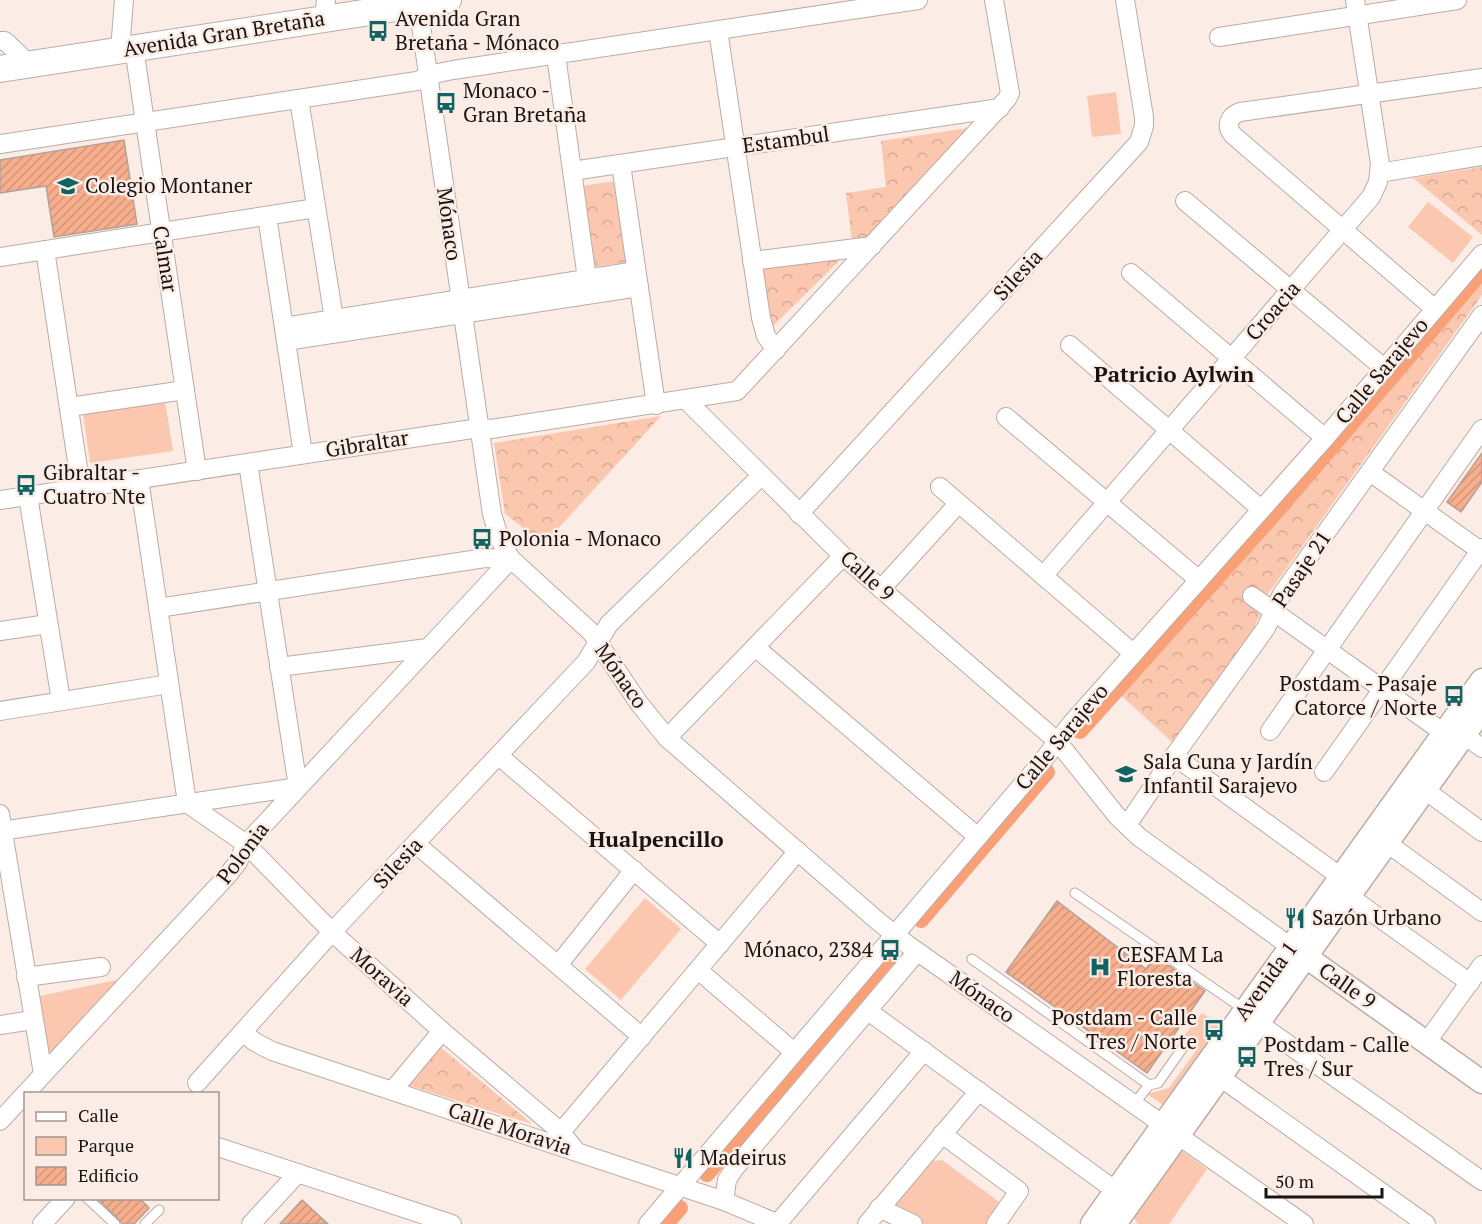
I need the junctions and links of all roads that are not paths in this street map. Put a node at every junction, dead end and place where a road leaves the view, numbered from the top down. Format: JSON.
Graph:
{"nodes":[{"id":1,"x":124,"y":0,"type":"edge"},
{"id":2,"x":448,"y":0,"type":"edge"},
{"id":3,"x":918,"y":0,"type":"edge"},
{"id":4,"x":994,"y":0,"type":"edge"},
{"id":5,"x":1125,"y":0,"type":"edge"},
{"id":6,"x":1457,"y":0,"type":"edge"},
{"id":7,"x":418,"y":5,"type":"junction"},
{"id":8,"x":1356,"y":8,"type":"edge"},
{"id":9,"x":325,"y":10,"type":"edge"},
{"id":10,"x":717,"y":30,"type":"junction"},
{"id":11,"x":1219,"y":37,"type":"dead end"},
{"id":12,"x":0,"y":41,"type":"edge"},
{"id":13,"x":127,"y":49,"type":"junction"},
{"id":14,"x":556,"y":55,"type":"junction"},
{"id":15,"x":29,"y":64,"type":"junction"},
{"id":16,"x":0,"y":69,"type":"edge"},
{"id":17,"x":428,"y":77,"type":"junction"},
{"id":18,"x":1482,"y":78,"type":"edge"},
{"id":19,"x":1370,"y":94,"type":"junction"},
{"id":20,"x":299,"y":99,"type":"junction"},
{"id":21,"x":1000,"y":108,"type":"junction"},
{"id":22,"x":145,"y":122,"type":"junction"},
{"id":23,"x":0,"y":144,"type":"edge"},
{"id":24,"x":735,"y":147,"type":"junction"},
{"id":25,"x":1482,"y":156,"type":"edge"},
{"id":26,"x":621,"y":164,"type":"junction"},
{"id":27,"x":572,"y":171,"type":"junction"},
{"id":28,"x":1379,"y":173,"type":"junction"},
{"id":29,"x":1185,"y":201,"type":"dead end"},
{"id":30,"x":316,"y":208,"type":"junction"},
{"id":31,"x":267,"y":216,"type":"junction"},
{"id":32,"x":1343,"y":230,"type":"junction"},
{"id":33,"x":161,"y":232,"type":"junction"},
{"id":34,"x":872,"y":246,"type":"junction"},
{"id":35,"x":45,"y":250,"type":"junction"},
{"id":36,"x":1482,"y":254,"type":"edge"},
{"id":37,"x":0,"y":256,"type":"edge"},
{"id":38,"x":752,"y":261,"type":"junction"},
{"id":39,"x":1131,"y":273,"type":"dead end"},
{"id":40,"x":637,"y":279,"type":"junction"},
{"id":41,"x":594,"y":283,"type":"junction"},
{"id":42,"x":1291,"y":290,"type":"junction"},
{"id":43,"x":461,"y":306,"type":"junction"},
{"id":44,"x":1435,"y":309,"type":"junction"},
{"id":45,"x":1482,"y":315,"type":"edge"},
{"id":46,"x":334,"y":319,"type":"junction"},
{"id":47,"x":285,"y":334,"type":"junction"},
{"id":48,"x":1070,"y":345,"type":"dead end"},
{"id":49,"x":776,"y":350,"type":"junction"},
{"id":50,"x":1232,"y":359,"type":"junction"},
{"id":51,"x":1384,"y":369,"type":"junction"},
{"id":52,"x":185,"y":390,"type":"junction"},
{"id":53,"x":686,"y":400,"type":"junction"},
{"id":54,"x":656,"y":405,"type":"junction"},
{"id":55,"x":69,"y":407,"type":"junction"},
{"id":56,"x":1006,"y":417,"type":"dead end"},
{"id":57,"x":479,"y":428,"type":"junction"},
{"id":58,"x":1482,"y":429,"type":"edge"},
{"id":59,"x":1169,"y":430,"type":"junction"},
{"id":60,"x":1325,"y":438,"type":"junction"},
{"id":61,"x":303,"y":454,"type":"junction"},
{"id":62,"x":248,"y":463,"type":"junction"},
{"id":63,"x":197,"y":471,"type":"junction"},
{"id":64,"x":1370,"y":472,"type":"junction"},
{"id":65,"x":761,"y":476,"type":"junction"},
{"id":66,"x":139,"y":479,"type":"junction"},
{"id":67,"x":940,"y":487,"type":"dead end"},
{"id":68,"x":81,"y":488,"type":"junction"},
{"id":69,"x":28,"y":496,"type":"junction"},
{"id":70,"x":0,"y":500,"type":"edge"},
{"id":71,"x":1107,"y":502,"type":"junction"},
{"id":72,"x":958,"y":504,"type":"junction"},
{"id":73,"x":1261,"y":509,"type":"junction"},
{"id":74,"x":1424,"y":510,"type":"junction"},
{"id":75,"x":799,"y":514,"type":"junction"},
{"id":76,"x":1481,"y":550,"type":"edge"},
{"id":77,"x":843,"y":556,"type":"junction"},
{"id":78,"x":511,"y":559,"type":"junction"},
{"id":79,"x":1043,"y":576,"type":"junction"},
{"id":80,"x":1199,"y":580,"type":"junction"},
{"id":81,"x":881,"y":589,"type":"junction"},
{"id":82,"x":268,"y":591,"type":"junction"},
{"id":83,"x":1252,"y":596,"type":"dead end"},
{"id":84,"x":158,"y":608,"type":"junction"},
{"id":85,"x":1274,"y":612,"type":"junction"},
{"id":86,"x":48,"y":624,"type":"junction"},
{"id":87,"x":0,"y":631,"type":"edge"},
{"id":88,"x":599,"y":643,"type":"junction"},
{"id":89,"x":755,"y":647,"type":"junction"},
{"id":90,"x":428,"y":648,"type":"junction"},
{"id":91,"x":1326,"y":649,"type":"junction"},
{"id":92,"x":1134,"y":653,"type":"junction"},
{"id":93,"x":279,"y":667,"type":"junction"},
{"id":94,"x":1482,"y":680,"type":"edge"},
{"id":95,"x":169,"y":684,"type":"junction"},
{"id":96,"x":1382,"y":689,"type":"junction"},
{"id":97,"x":61,"y":701,"type":"junction"},
{"id":98,"x":1482,"y":710,"type":"edge"},
{"id":99,"x":0,"y":711,"type":"edge"},
{"id":100,"x":1270,"y":730,"type":"dead end"},
{"id":101,"x":668,"y":738,"type":"junction"},
{"id":102,"x":1463,"y":739,"type":"edge"},
{"id":103,"x":1057,"y":741,"type":"junction"},
{"id":104,"x":499,"y":756,"type":"junction"},
{"id":105,"x":1174,"y":756,"type":"junction"},
{"id":106,"x":1324,"y":772,"type":"dead end"},
{"id":107,"x":297,"y":787,"type":"junction"},
{"id":108,"x":1425,"y":790,"type":"junction"},
{"id":109,"x":187,"y":803,"type":"junction"},
{"id":110,"x":1,"y":825,"type":"edge"},
{"id":111,"x":1127,"y":825,"type":"junction"},
{"id":112,"x":1482,"y":832,"type":"edge"},
{"id":113,"x":978,"y":837,"type":"junction"},
{"id":114,"x":1387,"y":843,"type":"junction"},
{"id":115,"x":246,"y":844,"type":"junction"},
{"id":116,"x":416,"y":844,"type":"junction"},
{"id":117,"x":798,"y":852,"type":"junction"},
{"id":118,"x":634,"y":870,"type":"junction"},
{"id":119,"x":1345,"y":887,"type":"junction"},
{"id":120,"x":1075,"y":892,"type":"dead end"},
{"id":121,"x":1482,"y":912,"type":"edge"},
{"id":122,"x":332,"y":932,"type":"junction"},
{"id":123,"x":895,"y":934,"type":"junction"},
{"id":124,"x":720,"y":944,"type":"junction"},
{"id":125,"x":917,"y":952,"type":"junction"},
{"id":126,"x":1298,"y":952,"type":"junction"},
{"id":127,"x":972,"y":959,"type":"dead end"},
{"id":128,"x":558,"y":965,"type":"junction"},
{"id":129,"x":1482,"y":965,"type":"edge"},
{"id":130,"x":101,"y":967,"type":"dead end"},
{"id":131,"x":698,"y":970,"type":"junction"},
{"id":132,"x":26,"y":977,"type":"junction"},
{"id":133,"x":1470,"y":982,"type":"junction"},
{"id":134,"x":868,"y":1011,"type":"junction"},
{"id":135,"x":1252,"y":1017,"type":"junction"},
{"id":136,"x":33,"y":1020,"type":"junction"},
{"id":137,"x":0,"y":1025,"type":"edge"},
{"id":138,"x":442,"y":1031,"type":"junction"},
{"id":139,"x":243,"y":1033,"type":"junction"},
{"id":140,"x":642,"y":1036,"type":"junction"},
{"id":141,"x":1426,"y":1042,"type":"junction"},
{"id":142,"x":1184,"y":1046,"type":"dead end"},
{"id":143,"x":924,"y":1051,"type":"junction"},
{"id":144,"x":794,"y":1052,"type":"junction"},
{"id":145,"x":43,"y":1074,"type":"junction"},
{"id":146,"x":1220,"y":1077,"type":"junction"},
{"id":147,"x":1482,"y":1082,"type":"edge"},
{"id":148,"x":198,"y":1083,"type":"dead end"},
{"id":149,"x":1149,"y":1085,"type":"junction"},
{"id":150,"x":393,"y":1090,"type":"junction"},
{"id":151,"x":979,"y":1091,"type":"junction"},
{"id":152,"x":27,"y":1092,"type":"edge"},
{"id":153,"x":24,"y":1095,"type":"edge"},
{"id":154,"x":1134,"y":1104,"type":"junction"},
{"id":155,"x":0,"y":1121,"type":"edge"},
{"id":156,"x":1171,"y":1130,"type":"junction"},
{"id":157,"x":561,"y":1132,"type":"junction"},
{"id":158,"x":942,"y":1134,"type":"junction"},
{"id":159,"x":219,"y":1147,"type":"edge"},
{"id":160,"x":576,"y":1151,"type":"junction"},
{"id":161,"x":298,"y":1173,"type":"junction"},
{"id":162,"x":1482,"y":1181,"type":"edge"},
{"id":163,"x":680,"y":1186,"type":"junction"},
{"id":164,"x":1116,"y":1191,"type":"junction"},
{"id":165,"x":64,"y":1200,"type":"edge"},
{"id":166,"x":89,"y":1200,"type":"edge"},
{"id":167,"x":724,"y":1201,"type":"junction"},
{"id":168,"x":879,"y":1208,"type":"junction"},
{"id":169,"x":159,"y":1210,"type":"dead end"},
{"id":170,"x":778,"y":1223,"type":"edge"},
{"id":171,"x":42,"y":1224,"type":"edge"},
{"id":172,"x":115,"y":1224,"type":"edge"},
{"id":173,"x":146,"y":1224,"type":"edge"},
{"id":174,"x":251,"y":1224,"type":"edge"},
{"id":175,"x":452,"y":1224,"type":"edge"},
{"id":176,"x":648,"y":1224,"type":"edge"},
{"id":177,"x":867,"y":1224,"type":"edge"},
{"id":178,"x":913,"y":1224,"type":"edge"},
{"id":179,"x":996,"y":1224,"type":"edge"},
{"id":180,"x":1092,"y":1224,"type":"edge"},
{"id":181,"x":1115,"y":1224,"type":"edge"},
{"id":182,"x":1304,"y":1224,"type":"edge"},
{"id":183,"x":1426,"y":1224,"type":"edge"}],
"edges":[{"from":1,"to":13,"type":"street","name":"Calmar"},
{"from":2,"to":7,"type":"main road","name":"Avenida Gran Bretaña"},
{"from":3,"to":10,"type":"street"},
{"from":4,"to":21,"type":"street"},
{"from":5,"to":75,"type":"street","name":"Silesia"},
{"from":6,"to":8,"type":"street"},
{"from":7,"to":9,"type":"main road","name":"Avenida Gran Bretaña"},
{"from":7,"to":17,"type":"street","name":"Mónaco"},
{"from":8,"to":11,"type":"street"},
{"from":8,"to":19,"type":"street","name":"Croacia"},
{"from":9,"to":13,"type":"main road","name":"Avenida Gran Bretaña"},
{"from":10,"to":14,"type":"street"},
{"from":10,"to":24,"type":"street"},
{"from":12,"to":15,"type":"street"},
{"from":13,"to":15,"type":"main road","name":"Avenida Gran Bretaña"},
{"from":13,"to":22,"type":"street","name":"Calmar"},
{"from":14,"to":17,"type":"street"},
{"from":14,"to":27,"type":"street"},
{"from":15,"to":16,"type":"main road","name":"Avenida Gran Bretaña"},
{"from":17,"to":20,"type":"street"},
{"from":17,"to":43,"type":"street","name":"Mónaco"},
{"from":18,"to":19,"type":"street"},
{"from":19,"to":28,"type":"street","name":"Croacia"},
{"from":19,"to":32,"type":"street"},
{"from":20,"to":22,"type":"street"},
{"from":20,"to":30,"type":"street"},
{"from":21,"to":24,"type":"street","name":"Estambul"},
{"from":21,"to":34,"type":"street"},
{"from":22,"to":23,"type":"street"},
{"from":22,"to":33,"type":"street","name":"Calmar"},
{"from":24,"to":26,"type":"street","name":"Estambul"},
{"from":24,"to":38,"type":"street"},
{"from":25,"to":28,"type":"street"},
{"from":26,"to":27,"type":"street","name":"Estambul"},
{"from":26,"to":40,"type":"street"},
{"from":27,"to":41,"type":"street"},
{"from":28,"to":32,"type":"street","name":"Croacia"},
{"from":29,"to":42,"type":"street"},
{"from":30,"to":31,"type":"street"},
{"from":30,"to":46,"type":"street"},
{"from":31,"to":33,"type":"street"},
{"from":31,"to":47,"type":"street"},
{"from":32,"to":42,"type":"street","name":"Croacia"},
{"from":32,"to":44,"type":"street"},
{"from":33,"to":35,"type":"street"},
{"from":33,"to":52,"type":"street","name":"Calmar"},
{"from":34,"to":38,"type":"street"},
{"from":34,"to":49,"type":"street"},
{"from":35,"to":37,"type":"street"},
{"from":35,"to":55,"type":"street"},
{"from":36,"to":44,"type":"street","name":"Calle Sarajevo"},
{"from":38,"to":49,"type":"street"},
{"from":39,"to":50,"type":"street"},
{"from":40,"to":41,"type":"street"},
{"from":40,"to":54,"type":"street"},
{"from":41,"to":43,"type":"street"},
{"from":42,"to":50,"type":"street","name":"Croacia"},
{"from":42,"to":51,"type":"street"},
{"from":43,"to":46,"type":"street"},
{"from":43,"to":47,"type":"street"},
{"from":43,"to":57,"type":"street","name":"Mónaco"},
{"from":44,"to":51,"type":"street","name":"Calle Sarajevo"},
{"from":45,"to":64,"type":"street","name":"Pasaje 21"},
{"from":46,"to":47,"type":"street"},
{"from":47,"to":61,"type":"street"},
{"from":48,"to":59,"type":"street"},
{"from":49,"to":53,"type":"street","name":"Gibraltar"},
{"from":50,"to":59,"type":"street","name":"Croacia"},
{"from":50,"to":60,"type":"street"},
{"from":51,"to":60,"type":"street","name":"Calle Sarajevo"},
{"from":52,"to":55,"type":"street"},
{"from":52,"to":63,"type":"street","name":"Calmar"},
{"from":53,"to":54,"type":"street","name":"Gibraltar"},
{"from":53,"to":65,"type":"street","name":"Calle 9"},
{"from":54,"to":57,"type":"street","name":"Gibraltar"},
{"from":55,"to":68,"type":"street"},
{"from":56,"to":71,"type":"street"},
{"from":57,"to":61,"type":"street","name":"Gibraltar"},
{"from":57,"to":78,"type":"street","name":"Mónaco"},
{"from":58,"to":74,"type":"street"},
{"from":59,"to":71,"type":"street","name":"Croacia"},
{"from":59,"to":73,"type":"street"},
{"from":60,"to":73,"type":"street","name":"Calle Sarajevo"},
{"from":61,"to":62,"type":"street","name":"Gibraltar"},
{"from":62,"to":63,"type":"street","name":"Gibraltar"},
{"from":62,"to":82,"type":"street"},
{"from":63,"to":66,"type":"street","name":"Gibraltar"},
{"from":64,"to":74,"type":"street"},
{"from":64,"to":85,"type":"street","name":"Pasaje 21"},
{"from":65,"to":75,"type":"street","name":"Calle 9"},
{"from":65,"to":88,"type":"street","name":"Silesia"},
{"from":66,"to":68,"type":"street","name":"Gibraltar"},
{"from":66,"to":84,"type":"street"},
{"from":67,"to":72,"type":"street"},
{"from":68,"to":69,"type":"street","name":"Gibraltar"},
{"from":69,"to":70,"type":"street","name":"Gibraltar"},
{"from":69,"to":86,"type":"street"},
{"from":71,"to":79,"type":"street","name":"Croacia"},
{"from":71,"to":80,"type":"street"},
{"from":72,"to":79,"type":"street"},
{"from":72,"to":81,"type":"street"},
{"from":73,"to":80,"type":"street","name":"Calle Sarajevo"},
{"from":74,"to":76,"type":"street"},
{"from":74,"to":91,"type":"street"},
{"from":75,"to":77,"type":"street","name":"Calle 9"},
{"from":76,"to":96,"type":"street"},
{"from":77,"to":81,"type":"street","name":"Calle 9"},
{"from":77,"to":89,"type":"street"},
{"from":78,"to":82,"type":"street"},
{"from":78,"to":88,"type":"street","name":"Mónaco"},
{"from":78,"to":90,"type":"street","name":"Polonia"},
{"from":79,"to":92,"type":"street"},
{"from":80,"to":92,"type":"street","name":"Calle Sarajevo"},
{"from":81,"to":103,"type":"street","name":"Calle 9"},
{"from":82,"to":84,"type":"street"},
{"from":82,"to":93,"type":"street"},
{"from":83,"to":85,"type":"street"},
{"from":84,"to":95,"type":"street"},
{"from":85,"to":91,"type":"street"},
{"from":85,"to":105,"type":"street","name":"Pasaje 21"},
{"from":86,"to":87,"type":"street"},
{"from":86,"to":97,"type":"street"},
{"from":88,"to":101,"type":"street","name":"Mónaco"},
{"from":88,"to":104,"type":"street","name":"Silesia"},
{"from":89,"to":101,"type":"street"},
{"from":89,"to":113,"type":"street"},
{"from":90,"to":93,"type":"street"},
{"from":90,"to":107,"type":"street","name":"Polonia"},
{"from":91,"to":96,"type":"street"},
{"from":91,"to":100,"type":"street"},
{"from":92,"to":103,"type":"street","name":"Calle Sarajevo"},
{"from":93,"to":107,"type":"street"},
{"from":94,"to":102,"type":"street","name":"Avenida 1"},
{"from":95,"to":97,"type":"street"},
{"from":95,"to":109,"type":"street"},
{"from":96,"to":102,"type":"street"},
{"from":96,"to":106,"type":"street"},
{"from":97,"to":99,"type":"street"},
{"from":98,"to":102,"type":"street","name":"Avenida 1"},
{"from":101,"to":117,"type":"street","name":"Mónaco"},
{"from":102,"to":108,"type":"street","name":"Avenida 1"},
{"from":102,"to":119,"type":"street","name":"Avenida 1"},
{"from":103,"to":111,"type":"street","name":"Calle 9"},
{"from":103,"to":113,"type":"street","name":"Calle Sarajevo"},
{"from":104,"to":116,"type":"street","name":"Silesia"},
{"from":104,"to":118,"type":"street"},
{"from":105,"to":111,"type":"street","name":"Pasaje 21"},
{"from":105,"to":119,"type":"street"},
{"from":107,"to":109,"type":"street"},
{"from":107,"to":115,"type":"street","name":"Polonia"},
{"from":108,"to":112,"type":"street"},
{"from":108,"to":114,"type":"street","name":"Avenida 1"},
{"from":109,"to":110,"type":"street"},
{"from":109,"to":115,"type":"street","name":"Moravia"},
{"from":110,"to":132,"type":"street"},
{"from":111,"to":126,"type":"street","name":"Calle 9"},
{"from":113,"to":123,"type":"street","name":"Calle Sarajevo"},
{"from":114,"to":119,"type":"street","name":"Avenida 1"},
{"from":114,"to":121,"type":"street"},
{"from":115,"to":122,"type":"street","name":"Moravia"},
{"from":115,"to":145,"type":"street","name":"Polonia"},
{"from":116,"to":122,"type":"street","name":"Silesia"},
{"from":116,"to":128,"type":"street"},
{"from":117,"to":123,"type":"street","name":"Mónaco"},
{"from":117,"to":124,"type":"street"},
{"from":118,"to":124,"type":"street"},
{"from":118,"to":128,"type":"street"},
{"from":119,"to":126,"type":"street","name":"Avenida 1"},
{"from":119,"to":133,"type":"street"},
{"from":120,"to":135,"type":"lane"},
{"from":122,"to":138,"type":"street","name":"Moravia"},
{"from":122,"to":139,"type":"street","name":"Silesia"},
{"from":123,"to":125,"type":"street","name":"Mónaco"},
{"from":123,"to":144,"type":"street","name":"Calle Sarajevo"},
{"from":124,"to":131,"type":"street"},
{"from":125,"to":134,"type":"street"},
{"from":125,"to":154,"type":"street","name":"Mónaco"},
{"from":126,"to":135,"type":"street","name":"Avenida 1"},
{"from":126,"to":141,"type":"street","name":"Calle 9"},
{"from":127,"to":149,"type":"lane"},
{"from":128,"to":140,"type":"street"},
{"from":129,"to":133,"type":"street"},
{"from":130,"to":132,"type":"street"},
{"from":131,"to":140,"type":"street"},
{"from":131,"to":144,"type":"street"},
{"from":132,"to":136,"type":"street"},
{"from":133,"to":141,"type":"street"},
{"from":134,"to":143,"type":"street"},
{"from":134,"to":167,"type":"street"},
{"from":135,"to":146,"type":"street","name":"Avenida 1"},
{"from":135,"to":156,"type":"street","name":"Avenida 1"},
{"from":135,"to":162,"type":"street"},
{"from":136,"to":137,"type":"street"},
{"from":136,"to":145,"type":"street"},
{"from":138,"to":150,"type":"street"},
{"from":138,"to":157,"type":"street","name":"Moravia"},
{"from":139,"to":148,"type":"street","name":"Silesia"},
{"from":139,"to":150,"type":"street","name":"Calle Moravia"},
{"from":140,"to":157,"type":"street"},
{"from":141,"to":147,"type":"street","name":"Calle 9"},
{"from":142,"to":149,"type":"lane"},
{"from":143,"to":151,"type":"street"},
{"from":143,"to":170,"type":"street"},
{"from":144,"to":163,"type":"street","name":"Calle Sarajevo"},
{"from":145,"to":152,"type":"street","name":"Polonia"},
{"from":146,"to":156,"type":"street","name":"Avenida 1"},
{"from":146,"to":183,"type":"street"},
{"from":149,"to":154,"type":"lane"},
{"from":150,"to":160,"type":"street","name":"Calle Moravia"},
{"from":151,"to":158,"type":"street"},
{"from":151,"to":164,"type":"street"},
{"from":153,"to":155,"type":"street","name":"Polonia"},
{"from":154,"to":156,"type":"street","name":"Mónaco"},
{"from":156,"to":164,"type":"street","name":"Avenida 1"},
{"from":156,"to":181,"type":"street","name":"Avenida 1"},
{"from":156,"to":182,"type":"street","name":"Mónaco"},
{"from":157,"to":160,"type":"street","name":"Moravia"},
{"from":158,"to":168,"type":"street"},
{"from":158,"to":179,"type":"street"},
{"from":159,"to":161,"type":"street"},
{"from":160,"to":163,"type":"street","name":"Calle Moravia"},
{"from":161,"to":174,"type":"street"},
{"from":161,"to":175,"type":"street"},
{"from":163,"to":167,"type":"street","name":"Calle Moravia"},
{"from":163,"to":176,"type":"street","name":"Calle Sarajevo"},
{"from":164,"to":180,"type":"street","name":"Avenida 1"},
{"from":165,"to":171,"type":"street"},
{"from":166,"to":172,"type":"lane"},
{"from":167,"to":170,"type":"street","name":"Calle Moravia"},
{"from":168,"to":177,"type":"street"},
{"from":168,"to":178,"type":"street"},
{"from":169,"to":173,"type":"lane"}]}
